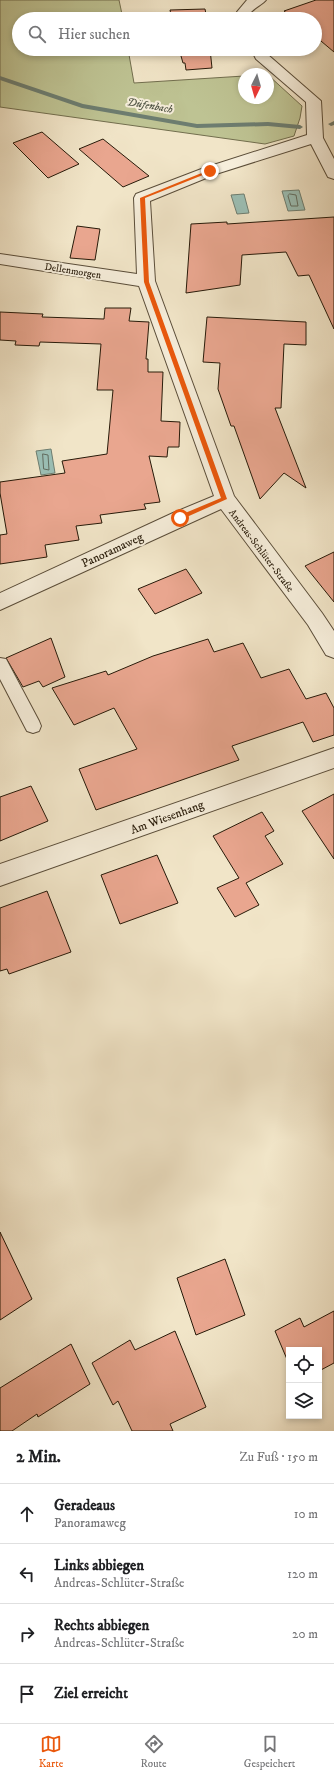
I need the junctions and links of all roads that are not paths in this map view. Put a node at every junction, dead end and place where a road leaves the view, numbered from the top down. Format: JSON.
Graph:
{"nodes":[{"id":1,"x":260,"y":0,"type":"edge"},
{"id":2,"x":248,"y":12,"type":"edge"},
{"id":3,"x":261,"y":56,"type":"edge"},
{"id":4,"x":315,"y":138,"type":"junction"},
{"id":5,"x":334,"y":174,"type":"edge"},
{"id":6,"x":0,"y":259,"type":"edge"},
{"id":7,"x":146,"y":282,"type":"junction"},
{"id":8,"x":224,"y":499,"type":"junction"},
{"id":9,"x":0,"y":602,"type":"edge"},
{"id":10,"x":334,"y":649,"type":"edge"},
{"id":11,"x":0,"y":664,"type":"edge"},
{"id":12,"x":33,"y":726,"type":"dead end"},
{"id":13,"x":334,"y":758,"type":"edge"},
{"id":14,"x":0,"y":875,"type":"edge"}],
"edges":[{"from":1,"to":2,"type":"street"},
{"from":3,"to":4,"type":"street"},
{"from":4,"to":5,"type":"street"},
{"from":4,"to":7,"type":"street","name":"Andreas-Schlüter-Straße"},
{"from":6,"to":7,"type":"street","name":"Dellenmorgen"},
{"from":7,"to":8,"type":"street","name":"Andreas-Schlüter-Straße"},
{"from":8,"to":9,"type":"street","name":"Panoramaweg"},
{"from":8,"to":10,"type":"street","name":"Andreas-Schlüter-Straße"},
{"from":11,"to":12,"type":"lane"},
{"from":13,"to":14,"type":"street","name":"Am Wiesenhang"}]}
